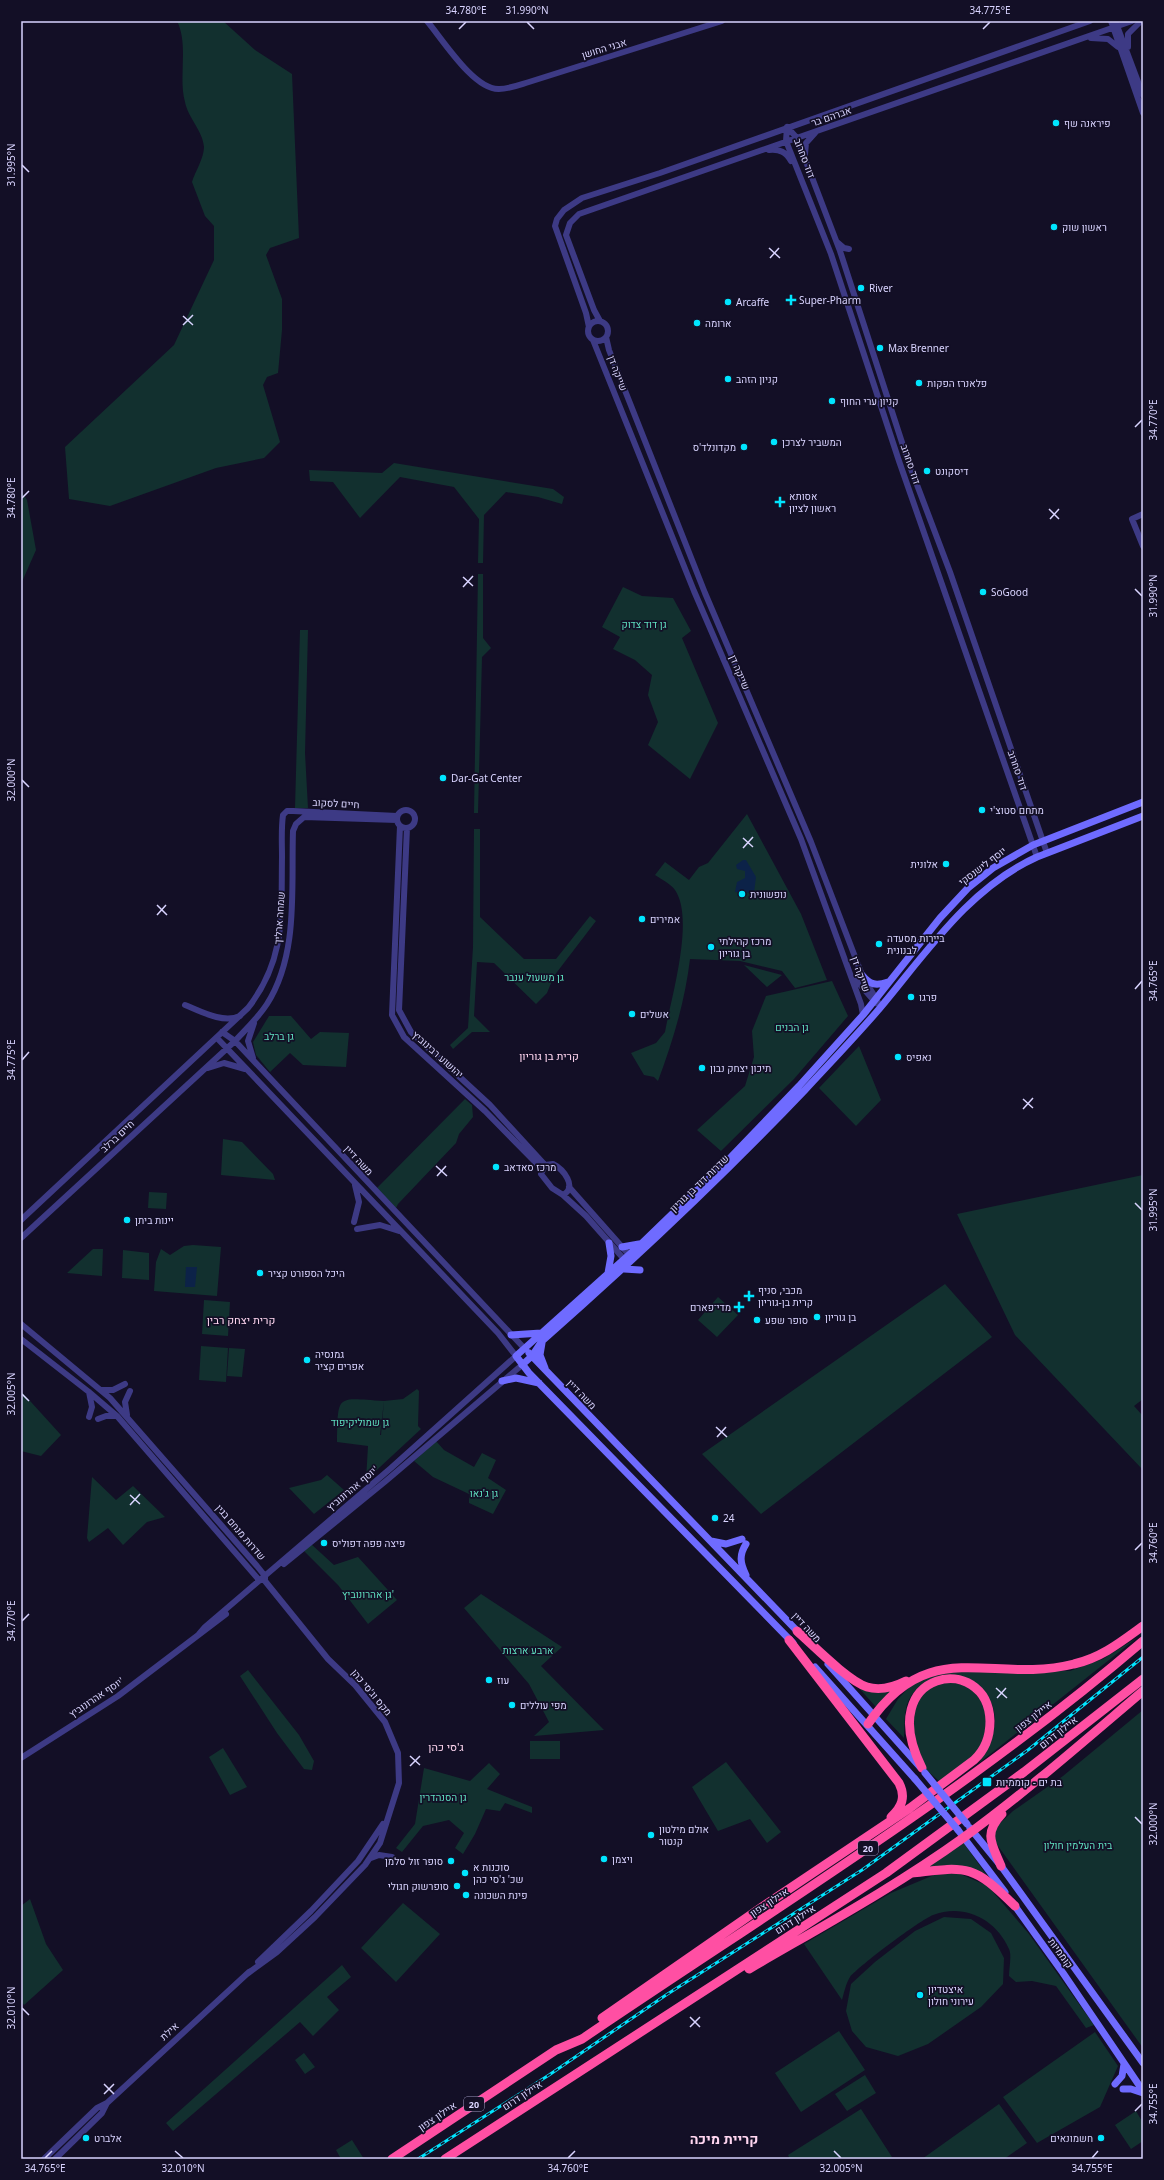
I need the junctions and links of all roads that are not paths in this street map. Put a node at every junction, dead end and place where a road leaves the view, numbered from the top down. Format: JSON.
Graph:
{"nodes":[{"id":1,"x":427,"y":21,"type":"edge"},
{"id":2,"x":722,"y":21,"type":"edge"},
{"id":3,"x":1090,"y":21,"type":"edge"},
{"id":4,"x":1111,"y":21,"type":"edge"},
{"id":5,"x":1132,"y":21,"type":"edge"},
{"id":6,"x":1141,"y":21,"type":"edge"},
{"id":7,"x":1114,"y":25,"type":"edge"},
{"id":8,"x":1085,"y":38,"type":"junction"},
{"id":9,"x":1121,"y":52,"type":"junction"},
{"id":10,"x":1130,"y":58,"type":"junction"},
{"id":11,"x":1143,"y":95,"type":"edge"},
{"id":12,"x":1143,"y":113,"type":"edge"},
{"id":13,"x":787,"y":127,"type":"junction"},
{"id":14,"x":823,"y":129,"type":"junction"},
{"id":15,"x":797,"y":138,"type":"junction"},
{"id":16,"x":786,"y":142,"type":"junction"},
{"id":17,"x":760,"y":151,"type":"junction"},
{"id":18,"x":809,"y":169,"type":"junction"},
{"id":19,"x":804,"y":184,"type":"junction"},
{"id":20,"x":836,"y":240,"type":"junction"},
{"id":21,"x":849,"y":249,"type":"dead end"},
{"id":22,"x":600,"y":320,"type":"junction"},
{"id":23,"x":588,"y":327,"type":"junction"},
{"id":24,"x":606,"y":337,"type":"junction"},
{"id":25,"x":593,"y":340,"type":"junction"},
{"id":26,"x":1143,"y":514,"type":"edge"},
{"id":27,"x":1143,"y":546,"type":"edge"},
{"id":28,"x":1143,"y":802,"type":"edge"},
{"id":29,"x":1143,"y":816,"type":"edge"},
{"id":30,"x":300,"y":820,"type":"joint"},
{"id":31,"x":282,"y":822,"type":"joint"},
{"id":32,"x":400,"y":822,"type":"junction"},
{"id":33,"x":1043,"y":841,"type":"junction"},
{"id":34,"x":1033,"y":845,"type":"junction"},
{"id":35,"x":1047,"y":853,"type":"junction"},
{"id":36,"x":1037,"y":857,"type":"junction"},
{"id":37,"x":849,"y":969,"type":"junction"},
{"id":38,"x":862,"y":975,"type":"junction"},
{"id":39,"x":890,"y":981,"type":"junction"},
{"id":40,"x":875,"y":998,"type":"junction"},
{"id":41,"x":185,"y":1005,"type":"dead end"},
{"id":42,"x":880,"y":1007,"type":"junction"},
{"id":43,"x":248,"y":1008,"type":"junction"},
{"id":44,"x":863,"y":1015,"type":"junction"},
{"id":45,"x":255,"y":1020,"type":"junction"},
{"id":46,"x":222,"y":1032,"type":"junction"},
{"id":47,"x":217,"y":1038,"type":"junction"},
{"id":48,"x":235,"y":1041,"type":"junction"},
{"id":49,"x":227,"y":1048,"type":"junction"},
{"id":50,"x":256,"y":1065,"type":"junction"},
{"id":51,"x":203,"y":1070,"type":"junction"},
{"id":52,"x":250,"y":1071,"type":"junction"},
{"id":53,"x":544,"y":1167,"type":"junction"},
{"id":54,"x":350,"y":1177,"type":"junction"},
{"id":55,"x":569,"y":1187,"type":"junction"},
{"id":56,"x":563,"y":1195,"type":"junction"},
{"id":57,"x":21,"y":1220,"type":"edge"},
{"id":58,"x":354,"y":1222,"type":"dead end"},
{"id":59,"x":356,"y":1229,"type":"dead end"},
{"id":60,"x":402,"y":1232,"type":"junction"},
{"id":61,"x":21,"y":1238,"type":"edge"},
{"id":62,"x":609,"y":1243,"type":"junction"},
{"id":63,"x":641,"y":1244,"type":"junction"},
{"id":64,"x":622,"y":1247,"type":"junction"},
{"id":65,"x":628,"y":1258,"type":"junction"},
{"id":66,"x":624,"y":1270,"type":"junction"},
{"id":67,"x":640,"y":1270,"type":"dead end"},
{"id":68,"x":608,"y":1273,"type":"junction"},
{"id":69,"x":21,"y":1324,"type":"edge"},
{"id":70,"x":543,"y":1332,"type":"junction"},
{"id":71,"x":511,"y":1335,"type":"junction"},
{"id":72,"x":21,"y":1339,"type":"edge"},
{"id":73,"x":542,"y":1341,"type":"junction"},
{"id":74,"x":524,"y":1349,"type":"junction"},
{"id":75,"x":516,"y":1356,"type":"junction"},
{"id":76,"x":532,"y":1356,"type":"junction"},
{"id":77,"x":522,"y":1364,"type":"junction"},
{"id":78,"x":548,"y":1373,"type":"junction"},
{"id":79,"x":502,"y":1381,"type":"junction"},
{"id":80,"x":538,"y":1383,"type":"junction"},
{"id":81,"x":125,"y":1384,"type":"dead end"},
{"id":82,"x":101,"y":1390,"type":"junction"},
{"id":83,"x":130,"y":1391,"type":"dead end"},
{"id":84,"x":89,"y":1392,"type":"junction"},
{"id":85,"x":117,"y":1416,"type":"junction"},
{"id":86,"x":89,"y":1417,"type":"dead end"},
{"id":87,"x":98,"y":1420,"type":"dead end"},
{"id":88,"x":131,"y":1421,"type":"junction"},
{"id":89,"x":710,"y":1541,"type":"junction"},
{"id":90,"x":257,"y":1566,"type":"junction"},
{"id":91,"x":275,"y":1567,"type":"junction"},
{"id":92,"x":263,"y":1579,"type":"junction"},
{"id":93,"x":748,"y":1579,"type":"junction"},
{"id":94,"x":1143,"y":1626,"type":"edge"},
{"id":95,"x":797,"y":1631,"type":"junction"},
{"id":96,"x":790,"y":1640,"type":"junction"},
{"id":97,"x":1143,"y":1641,"type":"edge"},
{"id":98,"x":929,"y":1672,"type":"junction"},
{"id":99,"x":1143,"y":1679,"type":"edge"},
{"id":100,"x":1143,"y":1691,"type":"edge"},
{"id":101,"x":874,"y":1714,"type":"junction"},
{"id":102,"x":868,"y":1724,"type":"junction"},
{"id":103,"x":21,"y":1758,"type":"edge"},
{"id":104,"x":923,"y":1771,"type":"junction"},
{"id":105,"x":1023,"y":1793,"type":"junction"},
{"id":106,"x":387,"y":1819,"type":"junction"},
{"id":107,"x":970,"y":1827,"type":"junction"},
{"id":108,"x":961,"y":1833,"type":"junction"},
{"id":109,"x":863,"y":1840,"type":"junction"},
{"id":110,"x":370,"y":1843,"type":"joint"},
{"id":111,"x":377,"y":1849,"type":"joint"},
{"id":112,"x":392,"y":1857,"type":"dead end"},
{"id":113,"x":369,"y":1859,"type":"junction"},
{"id":114,"x":1001,"y":1866,"type":"junction"},
{"id":115,"x":911,"y":1873,"type":"junction"},
{"id":116,"x":1015,"y":1906,"type":"junction"},
{"id":117,"x":247,"y":1974,"type":"junction"},
{"id":118,"x":640,"y":2031,"type":"junction"},
{"id":119,"x":556,"y":2050,"type":"junction"},
{"id":120,"x":1143,"y":2063,"type":"edge"},
{"id":121,"x":1124,"y":2064,"type":"junction"},
{"id":122,"x":1115,"y":2084,"type":"dead end"},
{"id":123,"x":1123,"y":2090,"type":"dead end"},
{"id":124,"x":1143,"y":2092,"type":"edge"},
{"id":125,"x":106,"y":2103,"type":"junction"},
{"id":126,"x":44,"y":2159,"type":"edge"},
{"id":127,"x":55,"y":2159,"type":"edge"},
{"id":128,"x":392,"y":2159,"type":"edge"},
{"id":129,"x":445,"y":2159,"type":"edge"}],
"edges":[{"from":1,"to":2,"type":"street","name":"אבני החושן"},
{"from":3,"to":13,"type":"street","name":"אברהם בר"},
{"from":4,"to":7,"type":"street"},
{"from":5,"to":7,"type":"street","name":"אברהם בר"},
{"from":6,"to":10,"type":"street"},
{"from":7,"to":8,"type":"street","name":"אברהם בר"},
{"from":7,"to":9,"type":"street"},
{"from":7,"to":10,"type":"street"},
{"from":8,"to":9,"type":"street"},
{"from":8,"to":14,"type":"street","name":"אברהם בר"},
{"from":9,"to":12,"type":"street"},
{"from":10,"to":11,"type":"street"},
{"from":13,"to":15,"type":"street","name":"דוד סחרוב"},
{"from":13,"to":16,"type":"street","name":"דוד סחרוב"},
{"from":13,"to":23,"type":"street","name":"אברהם בר"},
{"from":14,"to":15,"type":"street","name":"אברהם בר"},
{"from":14,"to":18,"type":"street"},
{"from":15,"to":16,"type":"street","name":"אברהם בר"},
{"from":15,"to":18,"type":"street","name":"דוד סחרוב"},
{"from":16,"to":17,"type":"street","name":"אברהם בר"},
{"from":16,"to":19,"type":"street","name":"דוד סחרוב"},
{"from":17,"to":19,"type":"street"},
{"from":17,"to":22,"type":"street","name":"אברהם בר"},
{"from":18,"to":20,"type":"street","name":"דוד סחרוב"},
{"from":19,"to":34,"type":"street","name":"דוד סחרוב"},
{"from":20,"to":21,"type":"street"},
{"from":20,"to":33,"type":"street","name":"דוד סחרוב"},
{"from":22,"to":23,"type":"street"},
{"from":22,"to":24,"type":"street"},
{"from":23,"to":25,"type":"street"},
{"from":24,"to":25,"type":"street"},
{"from":24,"to":38,"type":"street","name":"שייקה דן"},
{"from":25,"to":37,"type":"street","name":"שייקה דן"},
{"from":26,"to":27,"type":"street"},
{"from":28,"to":33,"type":"main road","name":"יוסף לישנסקי"},
{"from":29,"to":35,"type":"main road","name":"יוסף לישנסקי"},
{"from":30,"to":32,"type":"street","name":"חיים לסקוב"},
{"from":30,"to":45,"type":"street","name":"שמחה ארליך"},
{"from":31,"to":32,"type":"street","name":"חיים לסקוב"},
{"from":31,"to":43,"type":"street","name":"שמחה ארליך"},
{"from":32,"to":53,"type":"street","name":"יהושוע רבינוביץ"},
{"from":33,"to":34,"type":"main road","name":"יוסף לישנסקי"},
{"from":33,"to":35,"type":"street","name":"דוד סחרוב"},
{"from":34,"to":36,"type":"street","name":"דוד סחרוב"},
{"from":34,"to":39,"type":"main road","name":"יוסף לישנסקי"},
{"from":35,"to":36,"type":"main road","name":"יוסף לישנסקי"},
{"from":36,"to":42,"type":"main road","name":"יוסף לישנסקי"},
{"from":37,"to":40,"type":"street"},
{"from":37,"to":44,"type":"street","name":"שייקה דן"},
{"from":38,"to":39,"type":"main road"},
{"from":38,"to":40,"type":"street","name":"שייקה דן"},
{"from":39,"to":40,"type":"main road","name":"יוסף לישנסקי"},
{"from":40,"to":42,"type":"street"},
{"from":40,"to":44,"type":"main road","name":"שדרות דוד בן גוריון"},
{"from":41,"to":43,"type":"street"},
{"from":42,"to":65,"type":"main road","name":"שדרות דוד בן גוריון"},
{"from":43,"to":46,"type":"street","name":"שמחה ארליך"},
{"from":44,"to":63,"type":"main road","name":"שדרות דוד בן גוריון"},
{"from":45,"to":48,"type":"street","name":"שמחה ארליך"},
{"from":45,"to":50,"type":"street"},
{"from":46,"to":47,"type":"street","name":"שמחה ארליך"},
{"from":46,"to":48,"type":"street","name":"משה דיין"},
{"from":47,"to":49,"type":"street","name":"משה דיין"},
{"from":47,"to":57,"type":"street","name":"חיים ברלב"},
{"from":48,"to":49,"type":"street","name":"שמחה ארליך"},
{"from":48,"to":50,"type":"street","name":"משה דיין"},
{"from":49,"to":51,"type":"street","name":"חיים ברלב"},
{"from":49,"to":52,"type":"street","name":"משה דיין"},
{"from":50,"to":71,"type":"street","name":"משה דיין"},
{"from":51,"to":52,"type":"street"},
{"from":51,"to":61,"type":"street","name":"חיים ברלב"},
{"from":52,"to":54,"type":"street","name":"משה דיין"},
{"from":53,"to":55,"type":"street"},
{"from":53,"to":56,"type":"street"},
{"from":54,"to":58,"type":"street"},
{"from":54,"to":60,"type":"street","name":"משה דיין"},
{"from":55,"to":56,"type":"street"},
{"from":55,"to":64,"type":"street"},
{"from":56,"to":62,"type":"street"},
{"from":59,"to":60,"type":"street"},
{"from":60,"to":75,"type":"street","name":"משה דיין"},
{"from":62,"to":65,"type":"street"},
{"from":62,"to":68,"type":"main road"},
{"from":63,"to":64,"type":"main road"},
{"from":63,"to":65,"type":"main road","name":"שדרות דוד בן גוריון"},
{"from":64,"to":65,"type":"street"},
{"from":65,"to":66,"type":"main road","name":"שדרות דוד בן גוריון"},
{"from":65,"to":68,"type":"main road","name":"שדרות דוד בן גוריון"},
{"from":66,"to":67,"type":"main road"},
{"from":66,"to":73,"type":"main road","name":"שדרות דוד בן גוריון"},
{"from":68,"to":70,"type":"main road","name":"שדרות דוד בן גוריון"},
{"from":69,"to":82,"type":"street","name":"שדרות מנחם בגין"},
{"from":70,"to":71,"type":"main road"},
{"from":70,"to":74,"type":"main road","name":"שדרות דוד בן גוריון"},
{"from":71,"to":74,"type":"street","name":"משה דיין"},
{"from":72,"to":84,"type":"street","name":"שדרות מנחם בגין"},
{"from":73,"to":76,"type":"main road","name":"שדרות דוד בן גוריון"},
{"from":73,"to":78,"type":"main road"},
{"from":74,"to":75,"type":"main road","name":"שדרות דוד בן גוריון"},
{"from":74,"to":76,"type":"main road","name":"משה דיין"},
{"from":75,"to":77,"type":"main road","name":"משה דיין"},
{"from":75,"to":91,"type":"street","name":"יוסף אהרונוביץ'"},
{"from":76,"to":77,"type":"main road","name":"שדרות דוד בן גוריון"},
{"from":76,"to":78,"type":"main road","name":"משה דיין"},
{"from":77,"to":79,"type":"street","name":"יוסף אהרונוביץ'"},
{"from":77,"to":80,"type":"main road","name":"משה דיין"},
{"from":78,"to":89,"type":"main road","name":"משה דיין"},
{"from":79,"to":80,"type":"main road"},
{"from":79,"to":92,"type":"street","name":"יוסף אהרונוביץ'"},
{"from":80,"to":96,"type":"main road","name":"משה דיין"},
{"from":81,"to":82,"type":"street"},
{"from":82,"to":88,"type":"street","name":"שדרות מנחם בגין"},
{"from":83,"to":88,"type":"street"},
{"from":84,"to":85,"type":"street","name":"שדרות מנחם בגין"},
{"from":84,"to":86,"type":"street"},
{"from":85,"to":87,"type":"street"},
{"from":85,"to":92,"type":"street","name":"שדרות מנחם בגין"},
{"from":88,"to":90,"type":"street","name":"שדרות מנחם בגין"},
{"from":89,"to":93,"type":"main road","name":"משה דיין"},
{"from":89,"to":93,"type":"main road"},
{"from":90,"to":91,"type":"street"},
{"from":90,"to":92,"type":"street","name":"שדרות מנחם בגין"},
{"from":91,"to":92,"type":"street","name":"יוסף אהרונוביץ'"},
{"from":92,"to":103,"type":"street","name":"יוסף אהרונוביץ'"},
{"from":92,"to":106,"type":"street","name":"מקס וג'סי כהן"},
{"from":93,"to":95,"type":"main road","name":"משה דיין"},
{"from":94,"to":98,"type":"highway"},
{"from":95,"to":98,"type":"highway"},
{"from":95,"to":101,"type":"main road","name":"משה דיין"},
{"from":96,"to":102,"type":"main road","name":"משה דיין"},
{"from":96,"to":109,"type":"highway"},
{"from":97,"to":119,"type":"highway","name":"איילון צפון","number":"20"},
{"from":98,"to":101,"type":"highway"},
{"from":99,"to":118,"type":"highway","name":"איילון דרום"},
{"from":100,"to":105,"type":"highway"},
{"from":101,"to":102,"type":"highway"},
{"from":101,"to":104,"type":"main road","name":"משה דיין"},
{"from":102,"to":108,"type":"main road","name":"משה דיין","bridge":true},
{"from":104,"to":107,"type":"main road","name":"משה דיין","bridge":true},
{"from":104,"to":109,"type":"highway"},
{"from":105,"to":107,"type":"highway"},
{"from":105,"to":114,"type":"highway"},
{"from":106,"to":110,"type":"street","name":"מקס וג'סי כהן"},
{"from":106,"to":111,"type":"street","name":"מקס וג'סי כהן"},
{"from":107,"to":108,"type":"highway"},
{"from":107,"to":114,"type":"main road","name":"קוממיות"},
{"from":108,"to":115,"type":"highway"},
{"from":108,"to":116,"type":"main road","name":"קוממיות"},
{"from":109,"to":119,"type":"highway"},
{"from":110,"to":117,"type":"street","name":"אילת"},
{"from":111,"to":113,"type":"street","name":"אילת"},
{"from":112,"to":113,"type":"street"},
{"from":113,"to":117,"type":"street","name":"אילת"},
{"from":114,"to":120,"type":"main road","name":"קוממיות"},
{"from":115,"to":116,"type":"highway"},
{"from":115,"to":118,"type":"highway"},
{"from":116,"to":121,"type":"main road","name":"קוממיות"},
{"from":117,"to":125,"type":"street","name":"אילת"},
{"from":118,"to":129,"type":"highway","name":"איילון דרום"},
{"from":119,"to":128,"type":"highway","name":"איילון צפון","number":"20"},
{"from":121,"to":122,"type":"main road"},
{"from":121,"to":124,"type":"main road","name":"קוממיות"},
{"from":123,"to":124,"type":"main road"},
{"from":125,"to":126,"type":"street","name":"אילת"},
{"from":125,"to":127,"type":"street","name":"אילת"}]}
